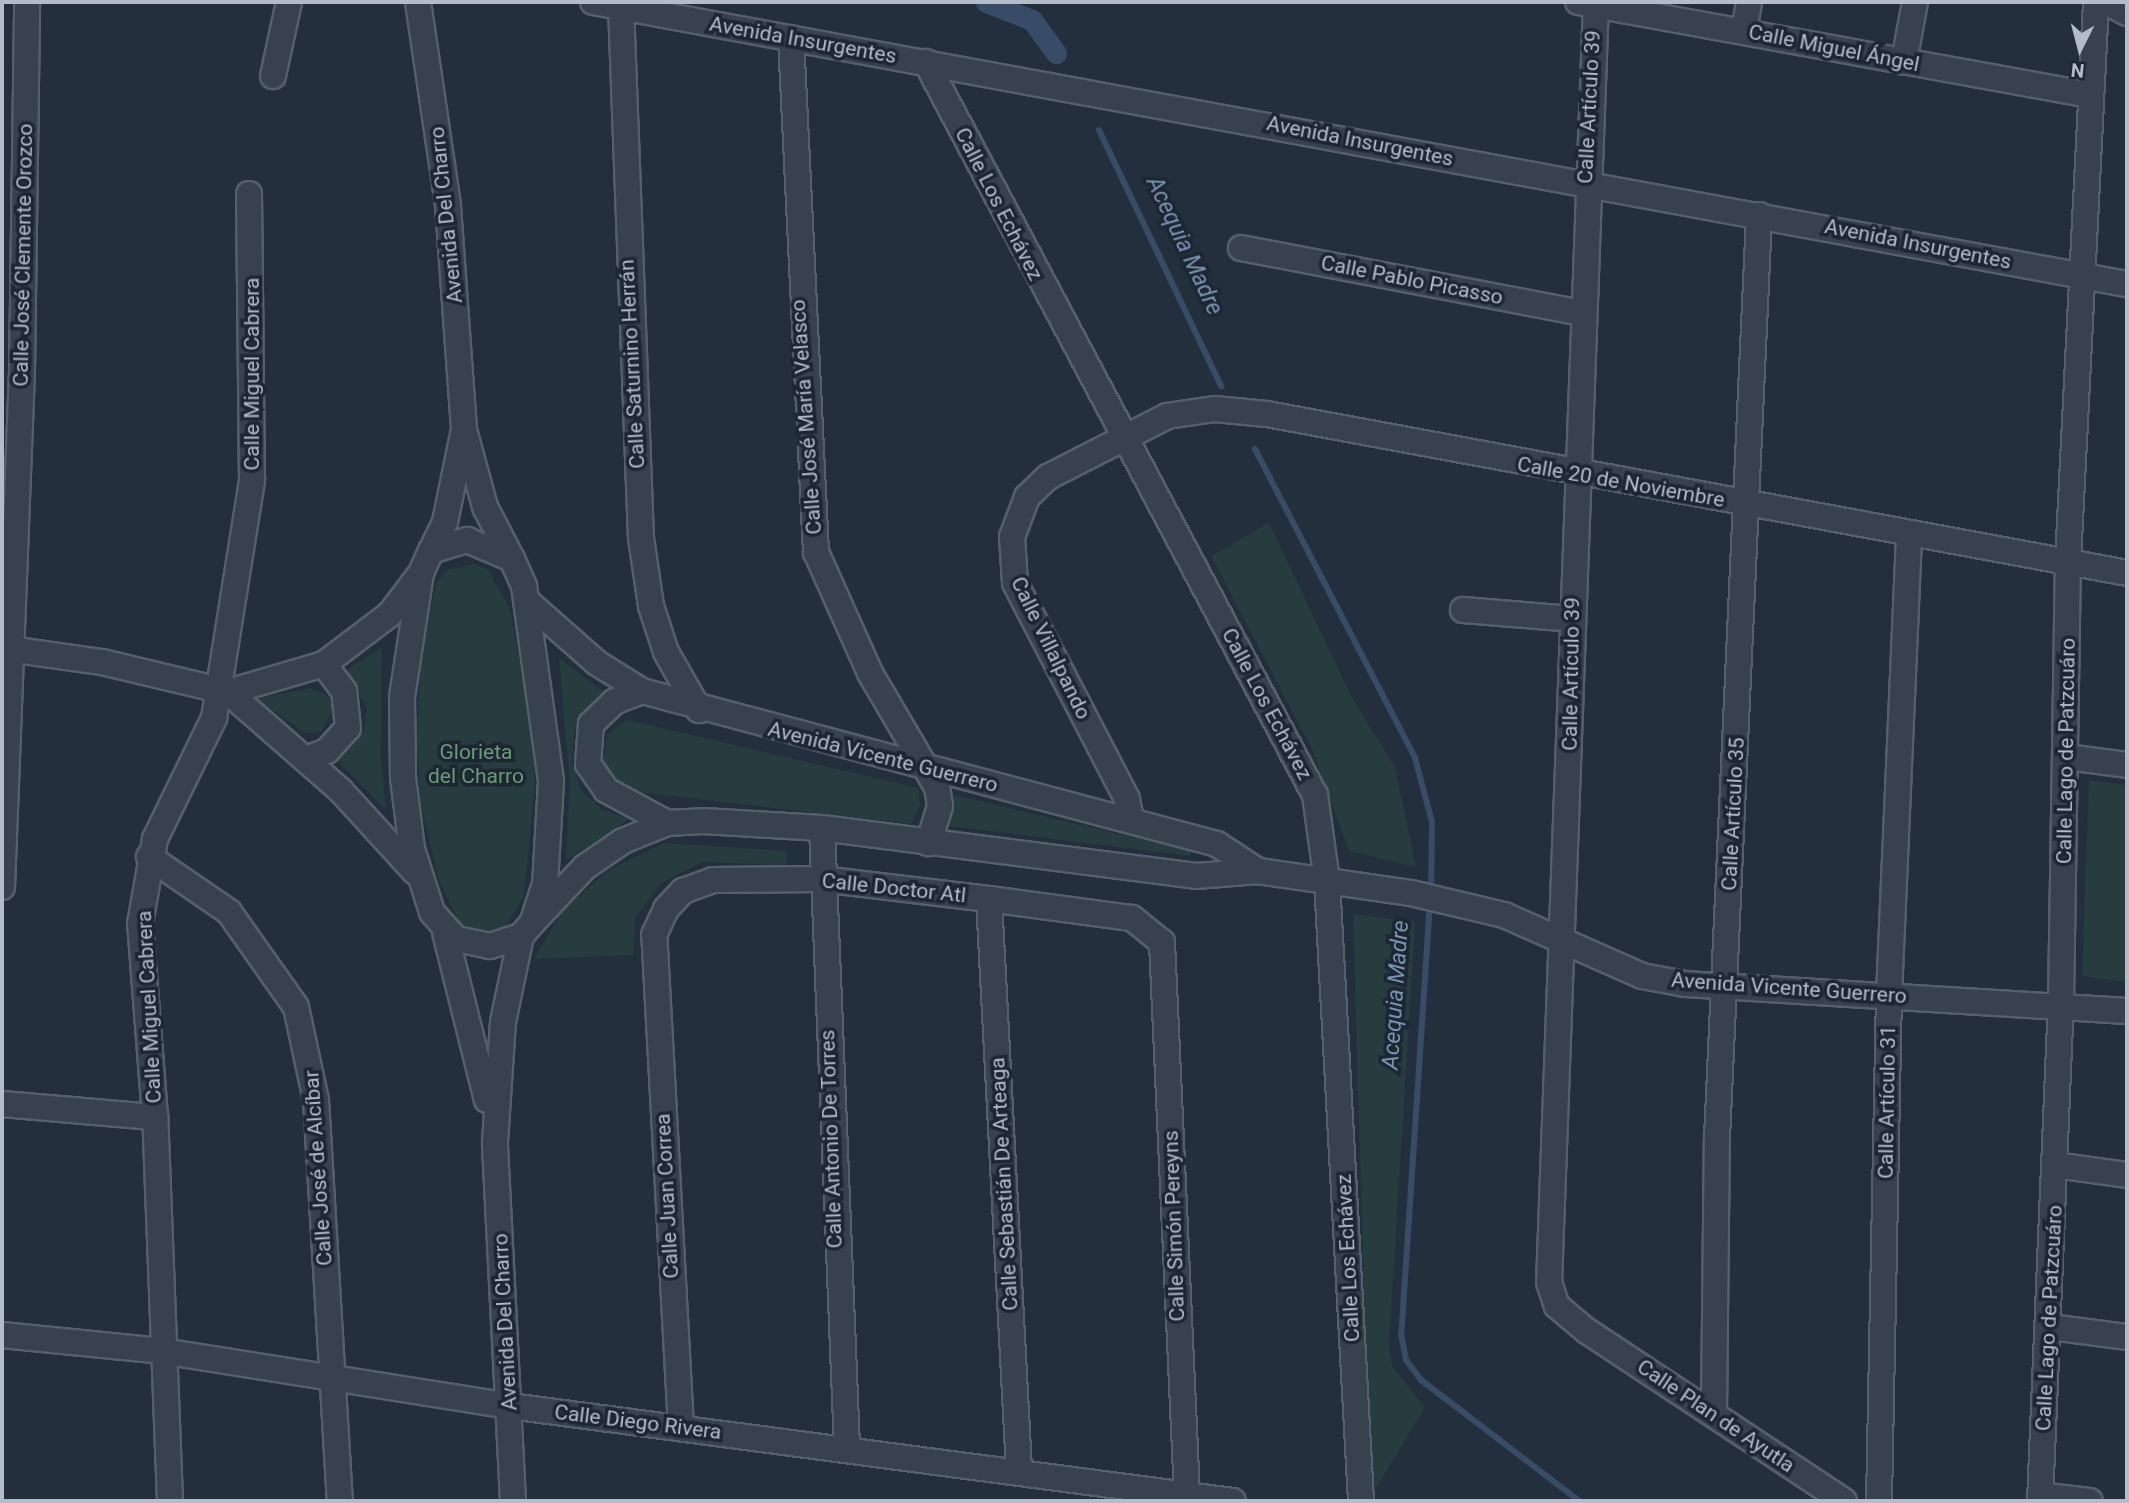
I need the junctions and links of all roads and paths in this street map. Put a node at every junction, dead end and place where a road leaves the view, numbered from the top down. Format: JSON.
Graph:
{"nodes":[{"id":1,"x":27,"y":2,"type":"edge"},
{"id":2,"x":289,"y":2,"type":"edge"},
{"id":3,"x":418,"y":2,"type":"edge"},
{"id":4,"x":593,"y":2,"type":"edge"},
{"id":5,"x":1749,"y":2,"type":"edge"},
{"id":6,"x":1915,"y":2,"type":"edge"},
{"id":7,"x":2096,"y":2,"type":"edge"},
{"id":8,"x":2106,"y":2,"type":"edge"},
{"id":9,"x":1590,"y":3,"type":"edge"},
{"id":10,"x":621,"y":6,"type":"junction"},
{"id":11,"x":2127,"y":13,"type":"edge"},
{"id":12,"x":1744,"y":31,"type":"junction"},
{"id":13,"x":791,"y":38,"type":"junction"},
{"id":14,"x":926,"y":62,"type":"junction"},
{"id":15,"x":1904,"y":62,"type":"junction"},
{"id":16,"x":273,"y":76,"type":"dead end"},
{"id":17,"x":2090,"y":95,"type":"junction"},
{"id":18,"x":1585,"y":183,"type":"junction"},
{"id":19,"x":249,"y":194,"type":"dead end"},
{"id":20,"x":1759,"y":215,"type":"junction"},
{"id":21,"x":1241,"y":248,"type":"dead end"},
{"id":22,"x":2083,"y":275,"type":"junction"},
{"id":23,"x":2127,"y":284,"type":"edge"},
{"id":24,"x":1582,"y":313,"type":"junction"},
{"id":25,"x":464,"y":430,"type":"junction"},
{"id":26,"x":1119,"y":435,"type":"junction"},
{"id":27,"x":1577,"y":476,"type":"junction"},
{"id":28,"x":1746,"y":504,"type":"junction"},
{"id":29,"x":1909,"y":534,"type":"junction"},
{"id":30,"x":512,"y":559,"type":"junction"},
{"id":31,"x":2068,"y":561,"type":"junction"},
{"id":32,"x":426,"y":562,"type":"junction"},
{"id":33,"x":2127,"y":573,"type":"edge"},
{"id":34,"x":529,"y":603,"type":"junction"},
{"id":35,"x":1463,"y":610,"type":"dead end"},
{"id":36,"x":1572,"y":619,"type":"junction"},
{"id":37,"x":6,"y":648,"type":"edge"},
{"id":38,"x":324,"y":664,"type":"junction"},
{"id":39,"x":224,"y":691,"type":"junction"},
{"id":40,"x":642,"y":691,"type":"junction"},
{"id":41,"x":699,"y":710,"type":"junction"},
{"id":42,"x":2067,"y":757,"type":"junction"},
{"id":43,"x":306,"y":759,"type":"junction"},
{"id":44,"x":2127,"y":765,"type":"edge"},
{"id":45,"x":926,"y":768,"type":"junction"},
{"id":46,"x":1131,"y":820,"type":"junction"},
{"id":47,"x":667,"y":823,"type":"junction"},
{"id":48,"x":822,"y":828,"type":"junction"},
{"id":49,"x":929,"y":843,"type":"junction"},
{"id":50,"x":149,"y":857,"type":"junction"},
{"id":51,"x":1258,"y":871,"type":"junction"},
{"id":52,"x":418,"y":875,"type":"junction"},
{"id":53,"x":821,"y":879,"type":"junction"},
{"id":54,"x":1327,"y":881,"type":"junction"},
{"id":55,"x":2,"y":887,"type":"edge"},
{"id":56,"x":989,"y":899,"type":"junction"},
{"id":57,"x":527,"y":929,"type":"junction"},
{"id":58,"x":445,"y":932,"type":"junction"},
{"id":59,"x":1563,"y":942,"type":"junction"},
{"id":60,"x":1166,"y":958,"type":"joint"},
{"id":61,"x":655,"y":965,"type":"joint"},
{"id":62,"x":1725,"y":987,"type":"junction"},
{"id":63,"x":1889,"y":995,"type":"junction"},
{"id":64,"x":2061,"y":1003,"type":"junction"},
{"id":65,"x":2127,"y":1012,"type":"edge"},
{"id":66,"x":2,"y":1104,"type":"edge"},
{"id":67,"x":155,"y":1117,"type":"junction"},
{"id":68,"x":495,"y":1142,"type":"junction"},
{"id":69,"x":2055,"y":1165,"type":"junction"},
{"id":70,"x":2127,"y":1175,"type":"edge"},
{"id":71,"x":2050,"y":1327,"type":"junction"},
{"id":72,"x":1587,"y":1331,"type":"joint"},
{"id":73,"x":2,"y":1335,"type":"edge"},
{"id":74,"x":2127,"y":1337,"type":"edge"},
{"id":75,"x":162,"y":1351,"type":"junction"},
{"id":76,"x":333,"y":1375,"type":"junction"},
{"id":77,"x":510,"y":1406,"type":"junction"},
{"id":78,"x":1714,"y":1413,"type":"junction"},
{"id":79,"x":681,"y":1428,"type":"junction"},
{"id":80,"x":846,"y":1449,"type":"junction"},
{"id":81,"x":1019,"y":1469,"type":"junction"},
{"id":82,"x":1187,"y":1494,"type":"junction"},
{"id":83,"x":2040,"y":1498,"type":"edge"},
{"id":84,"x":170,"y":1501,"type":"edge"},
{"id":85,"x":340,"y":1501,"type":"edge"},
{"id":86,"x":513,"y":1501,"type":"edge"},
{"id":87,"x":1233,"y":1501,"type":"edge"},
{"id":88,"x":1361,"y":1501,"type":"edge"},
{"id":89,"x":1844,"y":1501,"type":"edge"},
{"id":90,"x":1879,"y":1501,"type":"edge"},
{"id":91,"x":2090,"y":1501,"type":"edge"}],
"edges":[{"from":1,"to":37,"type":"street","name":"Calle José Clemente Orozco"},
{"from":2,"to":16,"type":"street"},
{"from":3,"to":25,"type":"street","name":"Avenida Del Charro"},
{"from":4,"to":10,"type":"street","name":"Avenida Insurgentes"},
{"from":5,"to":12,"type":"street"},
{"from":6,"to":15,"type":"street"},
{"from":7,"to":17,"type":"street","name":"Calle Lago de Patzcuáro"},
{"from":8,"to":11,"type":"street"},
{"from":9,"to":12,"type":"street","name":"Calle Miguel Ángel"},
{"from":9,"to":18,"type":"street","name":"Calle Artículo 39"},
{"from":10,"to":13,"type":"street","name":"Avenida Insurgentes"},
{"from":10,"to":41,"type":"street","name":"Calle Saturnino Herrán"},
{"from":12,"to":15,"type":"street","name":"Calle Miguel Ángel"},
{"from":13,"to":14,"type":"street","name":"Avenida Insurgentes"},
{"from":13,"to":45,"type":"street","name":"Calle José María Velasco"},
{"from":14,"to":18,"type":"street","name":"Avenida Insurgentes"},
{"from":14,"to":26,"type":"street","name":"Calle Los Echávez"},
{"from":15,"to":17,"type":"street","name":"Calle Miguel Ángel"},
{"from":17,"to":22,"type":"street","name":"Calle Lago de Patzcuáro"},
{"from":18,"to":20,"type":"street","name":"Avenida Insurgentes"},
{"from":18,"to":24,"type":"street","name":"Calle Artículo 39"},
{"from":19,"to":39,"type":"street","name":"Calle Miguel Cabrera"},
{"from":20,"to":22,"type":"street","name":"Avenida Insurgentes"},
{"from":20,"to":28,"type":"street","name":"Calle Artículo 35"},
{"from":21,"to":24,"type":"street","name":"Calle Pablo Picasso"},
{"from":22,"to":23,"type":"street","name":"Avenida Insurgentes"},
{"from":22,"to":31,"type":"street","name":"Calle Lago de Patzcuáro"},
{"from":24,"to":27,"type":"street","name":"Calle Artículo 39"},
{"from":25,"to":30,"type":"street","name":"Avenida Del Charro"},
{"from":25,"to":32,"type":"street","name":"Avenida Del Charro"},
{"from":26,"to":27,"type":"street","name":"Calle 20 de Noviembre"},
{"from":26,"to":46,"type":"street","name":"Calle Villalpando"},
{"from":26,"to":54,"type":"street","name":"Calle Los Echávez"},
{"from":27,"to":28,"type":"street","name":"Calle 20 de Noviembre"},
{"from":27,"to":36,"type":"street","name":"Calle Artículo 39"},
{"from":28,"to":29,"type":"street","name":"Calle 20 de Noviembre"},
{"from":28,"to":62,"type":"street","name":"Calle Artículo 35"},
{"from":29,"to":31,"type":"street","name":"Calle 20 de Noviembre"},
{"from":29,"to":63,"type":"street","name":"Calle Artículo 31"},
{"from":30,"to":32,"type":"street"},
{"from":30,"to":34,"type":"street","name":"Avenida Del Charro"},
{"from":31,"to":33,"type":"street","name":"Calle 20 de Noviembre"},
{"from":31,"to":42,"type":"street","name":"Calle Lago de Patzcuáro"},
{"from":32,"to":38,"type":"street"},
{"from":32,"to":52,"type":"street"},
{"from":34,"to":40,"type":"street","name":"Avenida Vicente Guerrero"},
{"from":34,"to":57,"type":"street","name":"Avenida Del Charro"},
{"from":35,"to":36,"type":"street"},
{"from":36,"to":59,"type":"street","name":"Calle Artículo 39"},
{"from":37,"to":39,"type":"street"},
{"from":37,"to":55,"type":"street","name":"Calle José Clemente Orozco"},
{"from":38,"to":39,"type":"street"},
{"from":38,"to":43,"type":"street"},
{"from":39,"to":43,"type":"street"},
{"from":39,"to":50,"type":"street","name":"Calle Miguel Cabrera"},
{"from":40,"to":41,"type":"street","name":"Avenida Vicente Guerrero"},
{"from":40,"to":47,"type":"street"},
{"from":41,"to":45,"type":"street","name":"Avenida Vicente Guerrero"},
{"from":42,"to":44,"type":"street"},
{"from":42,"to":64,"type":"street","name":"Calle Lago de Patzcuáro"},
{"from":43,"to":52,"type":"street"},
{"from":45,"to":46,"type":"street","name":"Avenida Vicente Guerrero"},
{"from":45,"to":49,"type":"street","name":"Calle José María Velasco"},
{"from":46,"to":51,"type":"street","name":"Avenida Vicente Guerrero"},
{"from":47,"to":48,"type":"street","name":"Avenida Vicente Guerrero"},
{"from":47,"to":57,"type":"street","name":"Avenida Vicente Guerrero"},
{"from":48,"to":49,"type":"street","name":"Avenida Vicente Guerrero"},
{"from":48,"to":53,"type":"street","name":"Calle Antonio De Torres"},
{"from":49,"to":51,"type":"street","name":"Avenida Vicente Guerrero"},
{"from":50,"to":67,"type":"street","name":"Calle Miguel Cabrera"},
{"from":50,"to":76,"type":"street","name":"Calle José de Alcíbar"},
{"from":51,"to":54,"type":"street","name":"Avenida Vicente Guerrero"},
{"from":52,"to":58,"type":"street","name":"Avenida Del Charro"},
{"from":53,"to":56,"type":"street","name":"Calle Doctor Atl"},
{"from":53,"to":61,"type":"street","name":"Calle Doctor Atl"},
{"from":53,"to":80,"type":"street","name":"Calle Antonio De Torres"},
{"from":54,"to":59,"type":"street","name":"Avenida Vicente Guerrero"},
{"from":54,"to":88,"type":"street","name":"Calle Los Echávez"},
{"from":56,"to":60,"type":"street","name":"Calle Doctor Atl"},
{"from":56,"to":81,"type":"street","name":"Calle Sebastián De Arteaga"},
{"from":57,"to":58,"type":"street"},
{"from":57,"to":68,"type":"street","name":"Avenida Del Charro"},
{"from":58,"to":68,"type":"street","name":"Avenida Del Charro"},
{"from":59,"to":62,"type":"street","name":"Avenida Vicente Guerrero"},
{"from":59,"to":72,"type":"street","name":"Calle Artículo 39"},
{"from":60,"to":82,"type":"street","name":"Calle Simón Pereyns"},
{"from":61,"to":79,"type":"street","name":"Calle Juan Correa"},
{"from":62,"to":63,"type":"street","name":"Avenida Vicente Guerrero"},
{"from":62,"to":78,"type":"street","name":"Calle Artículo 35"},
{"from":63,"to":64,"type":"street","name":"Avenida Vicente Guerrero"},
{"from":63,"to":90,"type":"street","name":"Calle Artículo 31"},
{"from":64,"to":65,"type":"street","name":"Avenida Vicente Guerrero"},
{"from":64,"to":69,"type":"street","name":"Calle Lago de Patzcuáro"},
{"from":66,"to":67,"type":"street"},
{"from":67,"to":75,"type":"street","name":"Calle Miguel Cabrera"},
{"from":68,"to":77,"type":"street","name":"Avenida Del Charro"},
{"from":69,"to":70,"type":"street"},
{"from":69,"to":71,"type":"street","name":"Calle Lago de Patzcuáro"},
{"from":71,"to":74,"type":"street"},
{"from":71,"to":83,"type":"street","name":"Calle Lago de Patzcuáro"},
{"from":72,"to":78,"type":"street","name":"Calle Plan de Ayutla"},
{"from":73,"to":75,"type":"street","name":"Calle Diego Rivera"},
{"from":75,"to":76,"type":"street","name":"Calle Diego Rivera"},
{"from":75,"to":84,"type":"street","name":"Calle Miguel Cabrera"},
{"from":76,"to":77,"type":"street","name":"Calle Diego Rivera"},
{"from":76,"to":85,"type":"street","name":"Calle José de Alcíbar"},
{"from":77,"to":79,"type":"street","name":"Calle Diego Rivera"},
{"from":77,"to":86,"type":"street","name":"Avenida Del Charro"},
{"from":78,"to":89,"type":"street","name":"Calle Plan de Ayutla"},
{"from":79,"to":80,"type":"street","name":"Calle Diego Rivera"},
{"from":80,"to":81,"type":"street","name":"Calle Diego Rivera"},
{"from":81,"to":82,"type":"street","name":"Calle Diego Rivera"},
{"from":82,"to":87,"type":"street","name":"Calle Diego Rivera"},
{"from":83,"to":91,"type":"street"}]}
